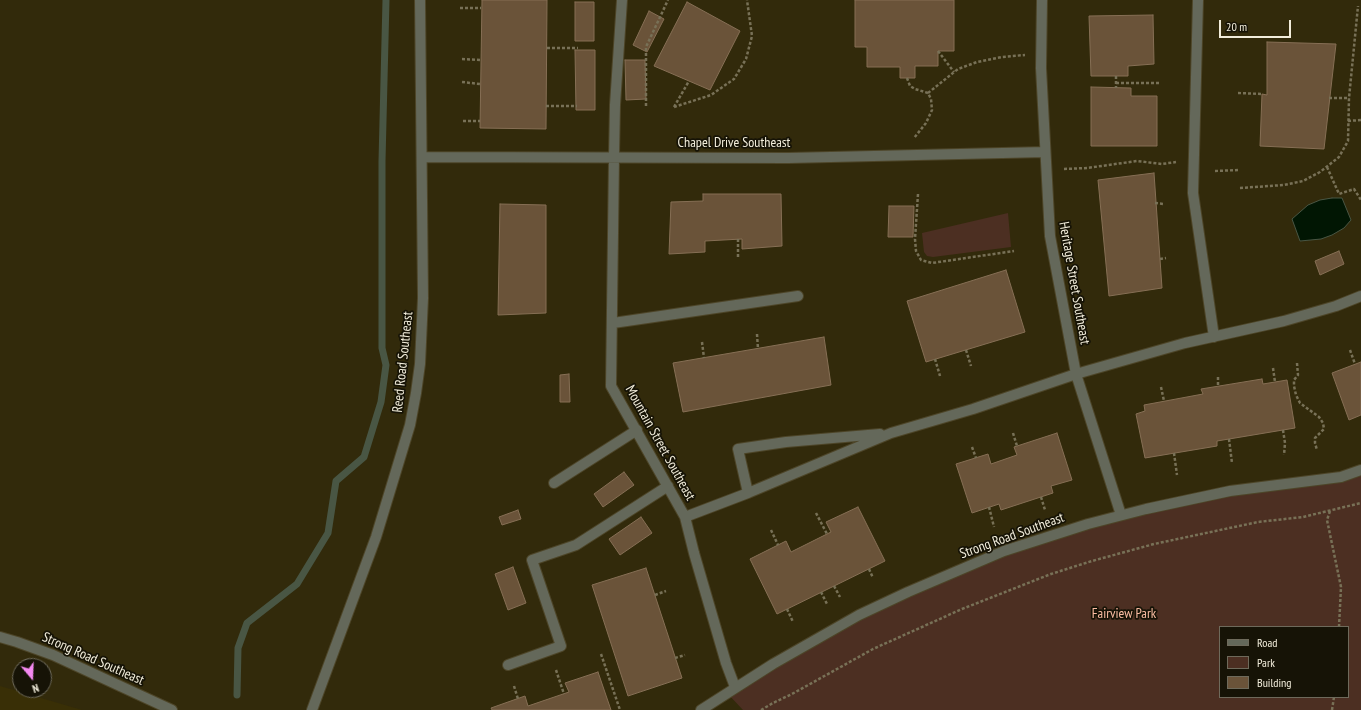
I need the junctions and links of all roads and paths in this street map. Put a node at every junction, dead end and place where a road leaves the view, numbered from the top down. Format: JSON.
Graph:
{"nodes":[{"id":1,"x":420,"y":0,"type":"edge"},
{"id":2,"x":622,"y":0,"type":"edge"},
{"id":3,"x":668,"y":0,"type":"edge"},
{"id":4,"x":747,"y":0,"type":"edge"},
{"id":5,"x":1042,"y":0,"type":"edge"},
{"id":6,"x":1198,"y":0,"type":"edge"},
{"id":7,"x":1358,"y":6,"type":"dead end"},
{"id":8,"x":460,"y":8,"type":"dead end"},
{"id":9,"x":482,"y":8,"type":"dead end"},
{"id":10,"x":547,"y":48,"type":"dead end"},
{"id":11,"x":578,"y":48,"type":"dead end"},
{"id":12,"x":938,"y":51,"type":"dead end"},
{"id":13,"x":1042,"y":53,"type":"junction"},
{"id":14,"x":462,"y":59,"type":"dead end"},
{"id":15,"x":481,"y":60,"type":"dead end"},
{"id":16,"x":954,"y":72,"type":"junction"},
{"id":17,"x":1116,"y":76,"type":"dead end"},
{"id":18,"x":907,"y":78,"type":"dead end"},
{"id":19,"x":689,"y":81,"type":"dead end"},
{"id":20,"x":462,"y":82,"type":"dead end"},
{"id":21,"x":1159,"y":83,"type":"dead end"},
{"id":22,"x":480,"y":84,"type":"dead end"},
{"id":23,"x":1116,"y":84,"type":"junction"},
{"id":24,"x":1116,"y":88,"type":"dead end"},
{"id":25,"x":928,"y":93,"type":"junction"},
{"id":26,"x":1238,"y":93,"type":"dead end"},
{"id":27,"x":1262,"y":94,"type":"dead end"},
{"id":28,"x":1330,"y":98,"type":"dead end"},
{"id":29,"x":1349,"y":98,"type":"junction"},
{"id":30,"x":546,"y":106,"type":"dead end"},
{"id":31,"x":577,"y":106,"type":"dead end"},
{"id":32,"x":646,"y":106,"type":"dead end"},
{"id":33,"x":1361,"y":120,"type":"edge"},
{"id":34,"x":463,"y":121,"type":"dead end"},
{"id":35,"x":480,"y":121,"type":"dead end"},
{"id":36,"x":1348,"y":121,"type":"junction"},
{"id":37,"x":1046,"y":152,"type":"junction"},
{"id":38,"x":893,"y":154,"type":"junction"},
{"id":39,"x":422,"y":157,"type":"junction"},
{"id":40,"x":614,"y":157,"type":"junction"},
{"id":41,"x":1180,"y":161,"type":"dead end"},
{"id":42,"x":1327,"y":167,"type":"junction"},
{"id":43,"x":1060,"y":169,"type":"dead end"},
{"id":44,"x":1239,"y":170,"type":"dead end"},
{"id":45,"x":1215,"y":171,"type":"dead end"},
{"id":46,"x":1240,"y":188,"type":"dead end"},
{"id":47,"x":918,"y":194,"type":"dead end"},
{"id":48,"x":1361,"y":200,"type":"edge"},
{"id":49,"x":1155,"y":204,"type":"dead end"},
{"id":50,"x":1164,"y":204,"type":"dead end"},
{"id":51,"x":738,"y":239,"type":"dead end"},
{"id":52,"x":1014,"y":250,"type":"dead end"},
{"id":53,"x":738,"y":258,"type":"dead end"},
{"id":54,"x":1166,"y":258,"type":"dead end"},
{"id":55,"x":1160,"y":259,"type":"dead end"},
{"id":56,"x":798,"y":296,"type":"dead end"},
{"id":57,"x":1361,"y":296,"type":"edge"},
{"id":58,"x":612,"y":322,"type":"junction"},
{"id":59,"x":757,"y":334,"type":"dead end"},
{"id":60,"x":1214,"y":337,"type":"junction"},
{"id":61,"x":702,"y":342,"type":"dead end"},
{"id":62,"x":758,"y":349,"type":"dead end"},
{"id":63,"x":966,"y":350,"type":"dead end"},
{"id":64,"x":1350,"y":350,"type":"dead end"},
{"id":65,"x":704,"y":358,"type":"dead end"},
{"id":66,"x":935,"y":359,"type":"dead end"},
{"id":67,"x":1297,"y":363,"type":"dead end"},
{"id":68,"x":1355,"y":364,"type":"dead end"},
{"id":69,"x":971,"y":366,"type":"dead end"},
{"id":70,"x":1273,"y":368,"type":"dead end"},
{"id":71,"x":1076,"y":374,"type":"junction"},
{"id":72,"x":940,"y":376,"type":"dead end"},
{"id":73,"x":1218,"y":377,"type":"dead end"},
{"id":74,"x":1275,"y":382,"type":"dead end"},
{"id":75,"x":1218,"y":386,"type":"dead end"},
{"id":76,"x":1161,"y":387,"type":"dead end"},
{"id":77,"x":1164,"y":402,"type":"dead end"},
{"id":78,"x":636,"y":430,"type":"junction"},
{"id":79,"x":1283,"y":430,"type":"dead end"},
{"id":80,"x":891,"y":433,"type":"junction"},
{"id":81,"x":1013,"y":433,"type":"dead end"},
{"id":82,"x":1229,"y":439,"type":"dead end"},
{"id":83,"x":1017,"y":446,"type":"dead end"},
{"id":84,"x":972,"y":447,"type":"dead end"},
{"id":85,"x":1316,"y":450,"type":"dead end"},
{"id":86,"x":1174,"y":453,"type":"dead end"},
{"id":87,"x":1284,"y":455,"type":"dead end"},
{"id":88,"x":976,"y":458,"type":"dead end"},
{"id":89,"x":1232,"y":463,"type":"dead end"},
{"id":90,"x":1361,"y":470,"type":"edge"},
{"id":91,"x":1177,"y":475,"type":"dead end"},
{"id":92,"x":554,"y":483,"type":"dead end"},
{"id":93,"x":668,"y":486,"type":"junction"},
{"id":94,"x":748,"y":493,"type":"junction"},
{"id":95,"x":1041,"y":497,"type":"dead end"},
{"id":96,"x":1361,"y":503,"type":"edge"},
{"id":97,"x":989,"y":507,"type":"dead end"},
{"id":98,"x":1045,"y":510,"type":"dead end"},
{"id":99,"x":1330,"y":511,"type":"junction"},
{"id":100,"x":816,"y":513,"type":"dead end"},
{"id":101,"x":1121,"y":515,"type":"junction"},
{"id":102,"x":685,"y":516,"type":"junction"},
{"id":103,"x":994,"y":527,"type":"dead end"},
{"id":104,"x":771,"y":530,"type":"dead end"},
{"id":105,"x":827,"y":534,"type":"dead end"},
{"id":106,"x":778,"y":545,"type":"dead end"},
{"id":107,"x":869,"y":569,"type":"dead end"},
{"id":108,"x":873,"y":578,"type":"dead end"},
{"id":109,"x":834,"y":586,"type":"dead end"},
{"id":110,"x":666,"y":591,"type":"dead end"},
{"id":111,"x":821,"y":592,"type":"dead end"},
{"id":112,"x":654,"y":595,"type":"dead end"},
{"id":113,"x":840,"y":597,"type":"dead end"},
{"id":114,"x":827,"y":604,"type":"dead end"},
{"id":115,"x":787,"y":609,"type":"dead end"},
{"id":116,"x":793,"y":622,"type":"dead end"},
{"id":117,"x":1339,"y":626,"type":"edge"},
{"id":118,"x":0,"y":637,"type":"edge"},
{"id":119,"x":601,"y":654,"type":"dead end"},
{"id":120,"x":685,"y":655,"type":"dead end"},
{"id":121,"x":675,"y":658,"type":"dead end"},
{"id":122,"x":508,"y":665,"type":"dead end"},
{"id":123,"x":556,"y":670,"type":"dead end"},
{"id":124,"x":514,"y":686,"type":"dead end"},
{"id":125,"x":736,"y":687,"type":"junction"},
{"id":126,"x":564,"y":694,"type":"dead end"},
{"id":127,"x":1334,"y":698,"type":"edge"},
{"id":128,"x":518,"y":699,"type":"dead end"},
{"id":129,"x":172,"y":710,"type":"edge"},
{"id":130,"x":312,"y":710,"type":"edge"},
{"id":131,"x":620,"y":710,"type":"edge"},
{"id":132,"x":701,"y":710,"type":"edge"},
{"id":133,"x":761,"y":710,"type":"edge"},
{"id":134,"x":1332,"y":710,"type":"edge"}],
"edges":[{"from":1,"to":39,"type":"street","name":"Reed Road Southeast"},
{"from":2,"to":40,"type":"street","name":"Mountain Street Southeast"},
{"from":3,"to":32,"type":"path"},
{"from":4,"to":19,"type":"path"},
{"from":5,"to":13,"type":"street","name":"Heritage Street Southeast"},
{"from":6,"to":60,"type":"street"},
{"from":7,"to":29,"type":"path"},
{"from":8,"to":9,"type":"path"},
{"from":10,"to":11,"type":"path"},
{"from":12,"to":16,"type":"path"},
{"from":13,"to":16,"type":"path"},
{"from":13,"to":37,"type":"street","name":"Heritage Street Southeast"},
{"from":14,"to":15,"type":"path"},
{"from":16,"to":25,"type":"path"},
{"from":17,"to":23,"type":"path"},
{"from":18,"to":25,"type":"path"},
{"from":20,"to":22,"type":"path"},
{"from":21,"to":23,"type":"path"},
{"from":23,"to":24,"type":"path"},
{"from":25,"to":38,"type":"path"},
{"from":26,"to":27,"type":"path"},
{"from":28,"to":29,"type":"path"},
{"from":29,"to":36,"type":"path"},
{"from":30,"to":31,"type":"path"},
{"from":33,"to":36,"type":"path"},
{"from":34,"to":35,"type":"path"},
{"from":36,"to":42,"type":"path"},
{"from":37,"to":38,"type":"street","name":"Chapel Drive Southeast"},
{"from":37,"to":71,"type":"street","name":"Heritage Street Southeast"},
{"from":38,"to":40,"type":"street","name":"Chapel Drive Southeast"},
{"from":39,"to":40,"type":"street","name":"Chapel Drive Southeast"},
{"from":39,"to":130,"type":"street","name":"Reed Road Southeast"},
{"from":40,"to":58,"type":"street","name":"Mountain Street Southeast"},
{"from":41,"to":43,"type":"path"},
{"from":42,"to":46,"type":"path"},
{"from":42,"to":48,"type":"path"},
{"from":44,"to":45,"type":"path"},
{"from":47,"to":52,"type":"path"},
{"from":49,"to":50,"type":"path"},
{"from":51,"to":53,"type":"path"},
{"from":54,"to":55,"type":"path"},
{"from":56,"to":58,"type":"street"},
{"from":57,"to":60,"type":"street"},
{"from":58,"to":78,"type":"street","name":"Mountain Street Southeast"},
{"from":59,"to":62,"type":"path"},
{"from":60,"to":71,"type":"street"},
{"from":61,"to":65,"type":"path"},
{"from":63,"to":69,"type":"path"},
{"from":64,"to":68,"type":"path"},
{"from":66,"to":72,"type":"path"},
{"from":67,"to":85,"type":"path"},
{"from":70,"to":74,"type":"path"},
{"from":71,"to":80,"type":"street"},
{"from":71,"to":101,"type":"street","name":"Heritage Street Southeast"},
{"from":73,"to":75,"type":"path"},
{"from":76,"to":77,"type":"path"},
{"from":78,"to":92,"type":"street"},
{"from":78,"to":93,"type":"street","name":"Mountain Street Southeast"},
{"from":79,"to":87,"type":"path"},
{"from":80,"to":94,"type":"street"},
{"from":80,"to":94,"type":"street"},
{"from":81,"to":83,"type":"path"},
{"from":82,"to":89,"type":"path"},
{"from":84,"to":88,"type":"path"},
{"from":86,"to":91,"type":"path"},
{"from":90,"to":101,"type":"street","name":"Strong Road Southeast"},
{"from":93,"to":102,"type":"street","name":"Mountain Street Southeast"},
{"from":93,"to":122,"type":"street"},
{"from":94,"to":102,"type":"street"},
{"from":95,"to":98,"type":"path"},
{"from":96,"to":99,"type":"path"},
{"from":97,"to":103,"type":"path"},
{"from":99,"to":117,"type":"path"},
{"from":99,"to":133,"type":"path"},
{"from":100,"to":105,"type":"path"},
{"from":101,"to":125,"type":"street","name":"Strong Road Southeast"},
{"from":102,"to":125,"type":"street","name":"Mountain Street Southeast"},
{"from":104,"to":106,"type":"path"},
{"from":107,"to":108,"type":"path"},
{"from":109,"to":113,"type":"path"},
{"from":110,"to":112,"type":"path"},
{"from":111,"to":114,"type":"path"},
{"from":115,"to":116,"type":"path"},
{"from":118,"to":129,"type":"street","name":"Strong Road Southeast"},
{"from":119,"to":131,"type":"path"},
{"from":120,"to":121,"type":"path"},
{"from":123,"to":126,"type":"path"},
{"from":124,"to":128,"type":"path"},
{"from":125,"to":132,"type":"street","name":"Strong Road Southeast"},
{"from":127,"to":134,"type":"path"}]}
